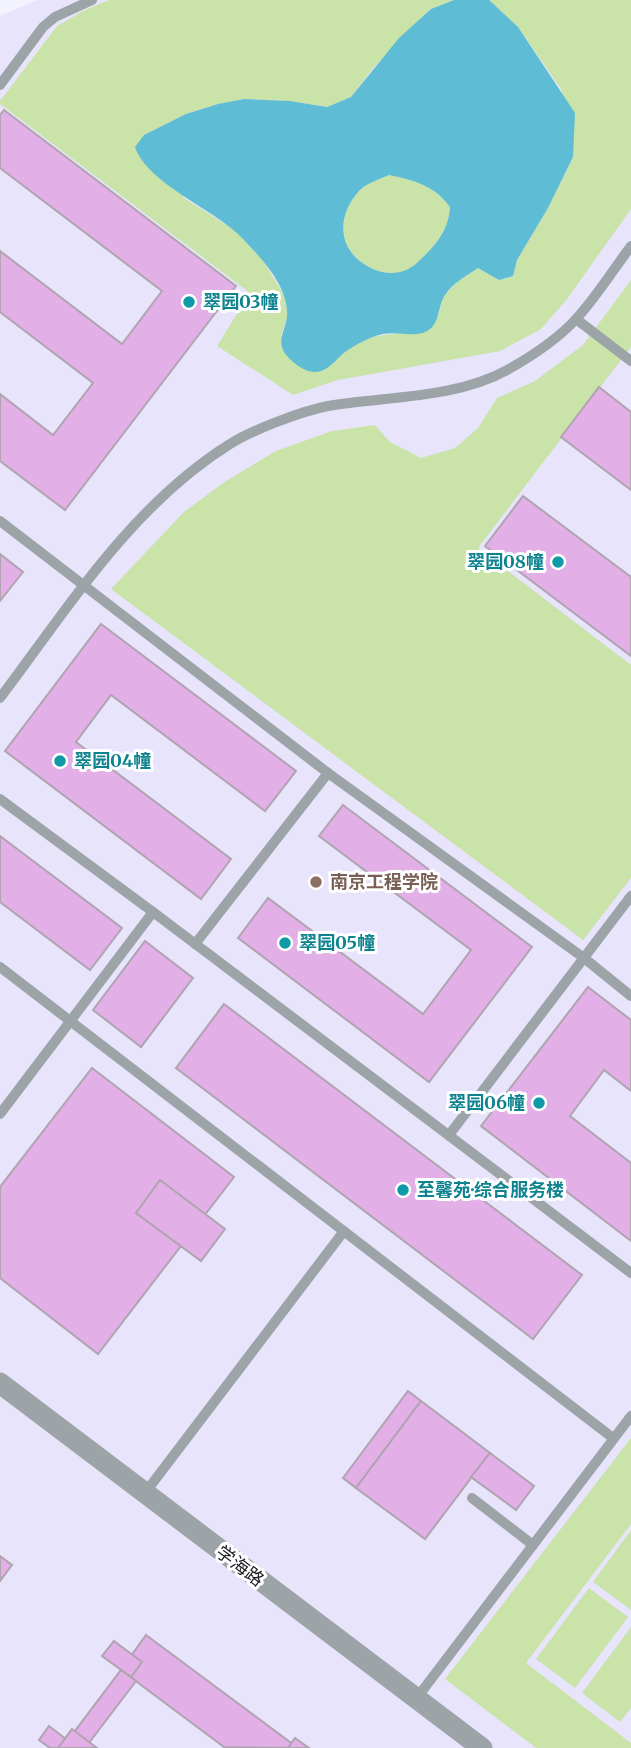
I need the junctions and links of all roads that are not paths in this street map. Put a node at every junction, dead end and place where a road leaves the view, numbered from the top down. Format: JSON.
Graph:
{"nodes":[{"id":1,"x":92,"y":0,"type":"edge"},
{"id":2,"x":0,"y":85,"type":"edge"},
{"id":3,"x":631,"y":246,"type":"edge"},
{"id":4,"x":576,"y":319,"type":"junction"},
{"id":5,"x":631,"y":361,"type":"edge"},
{"id":6,"x":0,"y":521,"type":"edge"},
{"id":7,"x":84,"y":586,"type":"junction"},
{"id":8,"x":0,"y":698,"type":"edge"},
{"id":9,"x":328,"y":772,"type":"junction"},
{"id":10,"x":0,"y":799,"type":"edge"},
{"id":11,"x":631,"y":896,"type":"edge"},
{"id":12,"x":153,"y":912,"type":"junction"},
{"id":13,"x":195,"y":944,"type":"junction"},
{"id":14,"x":584,"y":958,"type":"junction"},
{"id":15,"x":0,"y":967,"type":"edge"},
{"id":16,"x":631,"y":996,"type":"edge"},
{"id":17,"x":70,"y":1021,"type":"junction"},
{"id":18,"x":0,"y":1114,"type":"edge"},
{"id":19,"x":449,"y":1135,"type":"junction"},
{"id":20,"x":344,"y":1231,"type":"junction"},
{"id":21,"x":631,"y":1273,"type":"edge"},
{"id":22,"x":0,"y":1383,"type":"edge"},
{"id":23,"x":631,"y":1416,"type":"edge"},
{"id":24,"x":613,"y":1438,"type":"junction"},
{"id":25,"x":145,"y":1493,"type":"junction"},
{"id":26,"x":472,"y":1498,"type":"dead end"},
{"id":27,"x":533,"y":1545,"type":"junction"},
{"id":28,"x":416,"y":1699,"type":"junction"},
{"id":29,"x":482,"y":1748,"type":"edge"}],
"edges":[{"from":1,"to":2,"type":"lane"},
{"from":3,"to":4,"type":"lane"},
{"from":4,"to":5,"type":"lane"},
{"from":4,"to":7,"type":"lane"},
{"from":6,"to":7,"type":"lane"},
{"from":7,"to":8,"type":"lane"},
{"from":7,"to":9,"type":"lane"},
{"from":9,"to":13,"type":"lane"},
{"from":9,"to":14,"type":"lane"},
{"from":10,"to":12,"type":"lane"},
{"from":11,"to":14,"type":"lane"},
{"from":12,"to":13,"type":"lane"},
{"from":12,"to":17,"type":"lane"},
{"from":13,"to":19,"type":"lane"},
{"from":14,"to":16,"type":"lane"},
{"from":14,"to":19,"type":"lane"},
{"from":15,"to":17,"type":"lane"},
{"from":17,"to":18,"type":"lane"},
{"from":17,"to":20,"type":"lane"},
{"from":19,"to":21,"type":"lane"},
{"from":20,"to":24,"type":"lane"},
{"from":20,"to":25,"type":"lane"},
{"from":22,"to":25,"type":"street","name":"学海路"},
{"from":23,"to":24,"type":"lane"},
{"from":24,"to":27,"type":"lane"},
{"from":25,"to":28,"type":"street","name":"学海路"},
{"from":26,"to":27,"type":"lane"},
{"from":27,"to":28,"type":"lane"},
{"from":28,"to":29,"type":"street","name":"学海路"}]}
